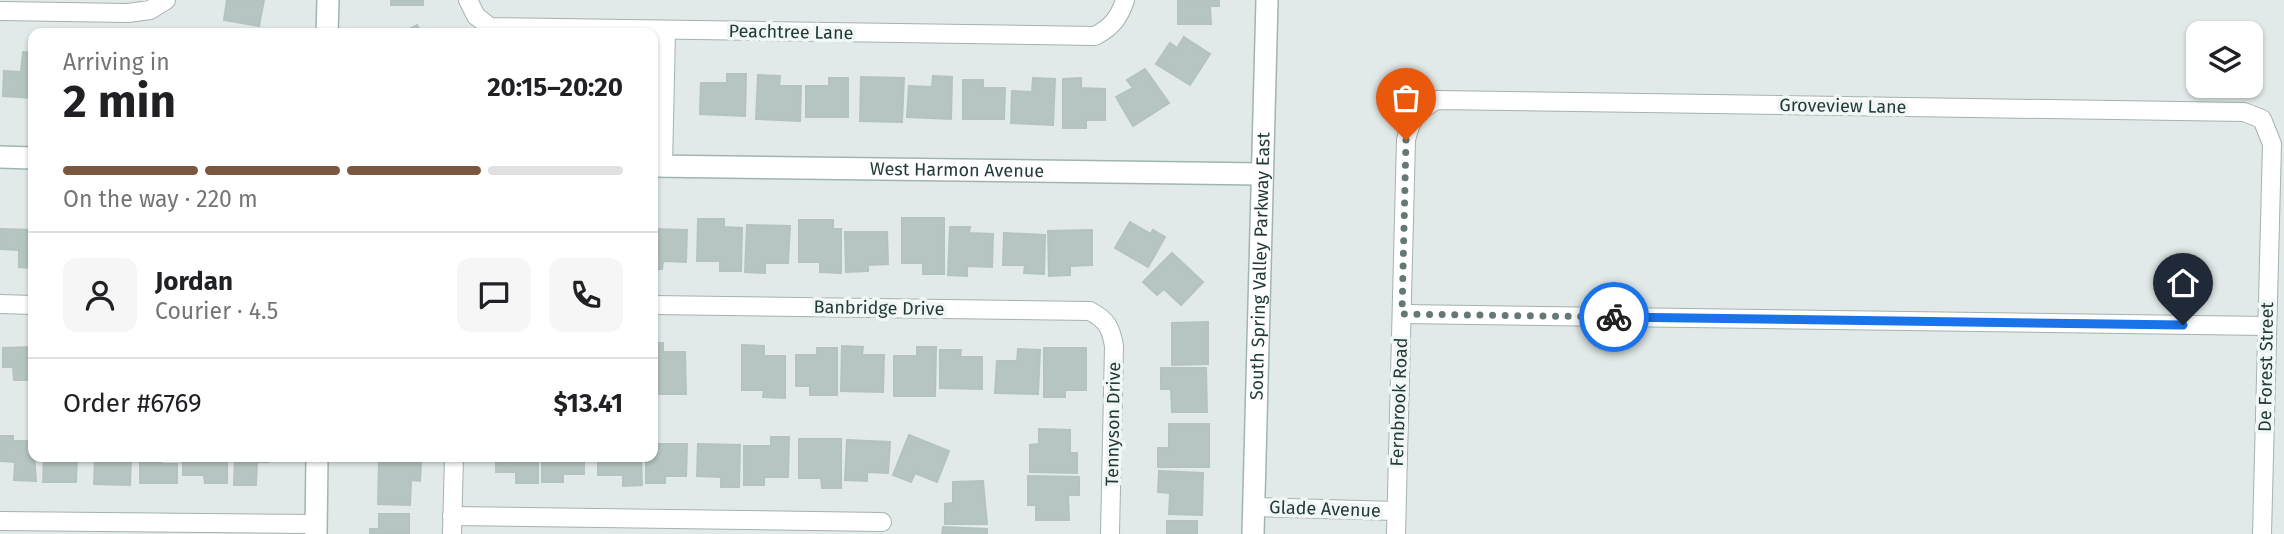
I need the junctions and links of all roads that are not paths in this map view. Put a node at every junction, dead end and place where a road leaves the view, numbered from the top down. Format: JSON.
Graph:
{"nodes":[{"id":1,"x":166,"y":0,"type":"edge"},
{"id":2,"x":328,"y":0,"type":"edge"},
{"id":3,"x":1125,"y":0,"type":"edge"},
{"id":4,"x":1266,"y":0,"type":"edge"},
{"id":5,"x":472,"y":8,"type":"edge"},
{"id":6,"x":0,"y":11,"type":"edge"},
{"id":7,"x":327,"y":28,"type":"edge"},
{"id":8,"x":534,"y":28,"type":"edge"},
{"id":9,"x":658,"y":31,"type":"edge"},
{"id":10,"x":666,"y":31,"type":"junction"},
{"id":11,"x":1423,"y":107,"type":"joint"},
{"id":12,"x":2262,"y":118,"type":"joint"},
{"id":13,"x":0,"y":157,"type":"edge"},
{"id":14,"x":28,"y":158,"type":"edge"},
{"id":15,"x":658,"y":166,"type":"edge"},
{"id":16,"x":1262,"y":174,"type":"junction"},
{"id":17,"x":0,"y":304,"type":"edge"},
{"id":18,"x":28,"y":305,"type":"edge"},
{"id":19,"x":658,"y":305,"type":"edge"},
{"id":20,"x":1402,"y":314,"type":"junction"},
{"id":21,"x":1103,"y":318,"type":"joint"},
{"id":22,"x":2266,"y":326,"type":"junction"},
{"id":23,"x":317,"y":462,"type":"edge"},
{"id":24,"x":454,"y":462,"type":"edge"},
{"id":25,"x":1254,"y":507,"type":"junction"},
{"id":26,"x":1396,"y":511,"type":"junction"},
{"id":27,"x":0,"y":521,"type":"edge"},
{"id":28,"x":883,"y":522,"type":"dead end"},
{"id":29,"x":452,"y":525,"type":"edge"},
{"id":30,"x":316,"y":529,"type":"edge"},
{"id":31,"x":1110,"y":534,"type":"edge"},
{"id":32,"x":1253,"y":534,"type":"edge"},
{"id":33,"x":1396,"y":534,"type":"edge"},
{"id":34,"x":2262,"y":534,"type":"edge"}],
"edges":[{"from":1,"to":6,"type":"street"},
{"from":2,"to":7,"type":"street"},
{"from":3,"to":10,"type":"street","name":"Peachtree Lane"},
{"from":4,"to":16,"type":"street","name":"South Spring Valley Parkway East"},
{"from":5,"to":8,"type":"street","name":"Peachtree Lane"},
{"from":9,"to":10,"type":"street","name":"Peachtree Lane"},
{"from":10,"to":15,"type":"street"},
{"from":11,"to":12,"type":"street","name":"Groveview Lane"},
{"from":11,"to":20,"type":"street","name":"Fernbrook Road"},
{"from":12,"to":22,"type":"street","name":"De Forest Street"},
{"from":13,"to":14,"type":"street"},
{"from":15,"to":16,"type":"street","name":"West Harmon Avenue"},
{"from":16,"to":25,"type":"street","name":"South Spring Valley Parkway East"},
{"from":17,"to":18,"type":"street"},
{"from":19,"to":21,"type":"street","name":"Banbridge Drive"},
{"from":20,"to":22,"type":"street"},
{"from":20,"to":26,"type":"street","name":"Fernbrook Road"},
{"from":21,"to":31,"type":"street","name":"Tennyson Drive"},
{"from":22,"to":34,"type":"street","name":"De Forest Street"},
{"from":23,"to":30,"type":"street"},
{"from":24,"to":29,"type":"street"},
{"from":25,"to":26,"type":"street","name":"Glade Avenue"},
{"from":25,"to":32,"type":"street","name":"South Spring Valley Parkway East"},
{"from":26,"to":33,"type":"street","name":"Fernbrook Road"},
{"from":27,"to":30,"type":"street"},
{"from":28,"to":29,"type":"street"}]}
